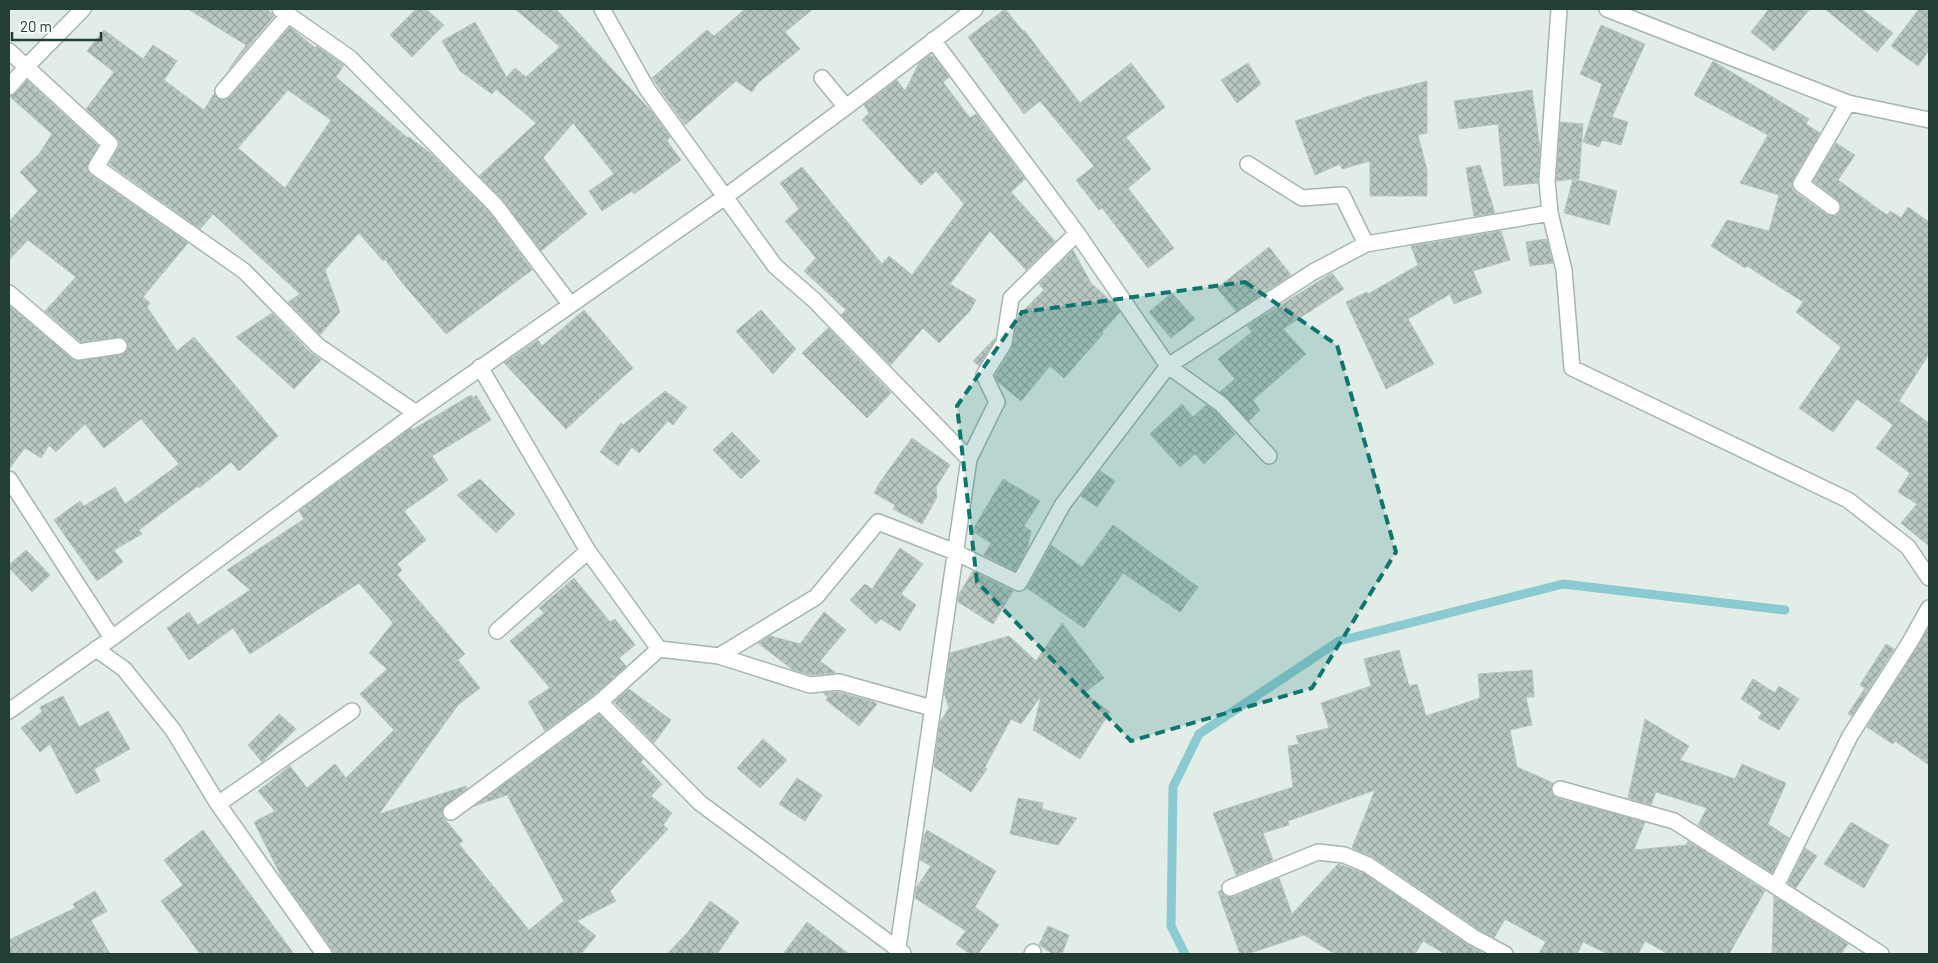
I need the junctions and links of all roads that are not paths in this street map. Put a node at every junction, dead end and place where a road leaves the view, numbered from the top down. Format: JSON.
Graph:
{"nodes":[{"id":1,"x":84,"y":9,"type":"edge"},
{"id":2,"x":602,"y":9,"type":"edge"},
{"id":3,"x":975,"y":9,"type":"edge"},
{"id":4,"x":1559,"y":9,"type":"edge"},
{"id":5,"x":1607,"y":9,"type":"edge"},
{"id":6,"x":284,"y":12,"type":"edge"},
{"id":7,"x":934,"y":40,"type":"junction"},
{"id":8,"x":9,"y":51,"type":"edge"},
{"id":9,"x":27,"y":66,"type":"junction"},
{"id":10,"x":822,"y":78,"type":"dead end"},
{"id":11,"x":9,"y":87,"type":"edge"},
{"id":12,"x":223,"y":91,"type":"dead end"},
{"id":13,"x":1848,"y":103,"type":"junction"},
{"id":14,"x":846,"y":108,"type":"junction"},
{"id":15,"x":1929,"y":120,"type":"edge"},
{"id":16,"x":1248,"y":164,"type":"dead end"},
{"id":17,"x":725,"y":197,"type":"junction"},
{"id":18,"x":1832,"y":207,"type":"dead end"},
{"id":19,"x":1550,"y":213,"type":"junction"},
{"id":20,"x":1077,"y":233,"type":"junction"},
{"id":21,"x":1366,"y":244,"type":"junction"},
{"id":22,"x":9,"y":293,"type":"edge"},
{"id":23,"x":570,"y":304,"type":"junction"},
{"id":24,"x":119,"y":346,"type":"dead end"},
{"id":25,"x":1168,"y":366,"type":"junction"},
{"id":26,"x":480,"y":367,"type":"junction"},
{"id":27,"x":416,"y":412,"type":"junction"},
{"id":28,"x":1269,"y":456,"type":"dead end"},
{"id":29,"x":969,"y":459,"type":"junction"},
{"id":30,"x":9,"y":479,"type":"edge"},
{"id":31,"x":588,"y":551,"type":"junction"},
{"id":32,"x":955,"y":552,"type":"junction"},
{"id":33,"x":1929,"y":578,"type":"edge"},
{"id":34,"x":1929,"y":608,"type":"edge"},
{"id":35,"x":497,"y":631,"type":"dead end"},
{"id":36,"x":112,"y":638,"type":"junction"},
{"id":37,"x":96,"y":649,"type":"junction"},
{"id":38,"x":659,"y":649,"type":"junction"},
{"id":39,"x":719,"y":656,"type":"junction"},
{"id":40,"x":600,"y":702,"type":"junction"},
{"id":41,"x":932,"y":708,"type":"junction"},
{"id":42,"x":352,"y":711,"type":"dead end"},
{"id":43,"x":9,"y":712,"type":"edge"},
{"id":44,"x":1560,"y":789,"type":"dead end"},
{"id":45,"x":218,"y":804,"type":"junction"},
{"id":46,"x":451,"y":812,"type":"dead end"},
{"id":47,"x":1776,"y":886,"type":"junction"},
{"id":48,"x":1230,"y":888,"type":"dead end"},
{"id":49,"x":900,"y":952,"type":"edge"},
{"id":50,"x":324,"y":954,"type":"edge"},
{"id":51,"x":1505,"y":954,"type":"edge"},
{"id":52,"x":1881,"y":954,"type":"edge"}],
"edges":[{"from":1,"to":9,"type":"street"},
{"from":2,"to":17,"type":"street"},
{"from":3,"to":7,"type":"street"},
{"from":4,"to":19,"type":"street"},
{"from":5,"to":13,"type":"street"},
{"from":6,"to":12,"type":"street"},
{"from":6,"to":23,"type":"street"},
{"from":7,"to":14,"type":"street"},
{"from":7,"to":20,"type":"street"},
{"from":8,"to":9,"type":"street"},
{"from":9,"to":11,"type":"street"},
{"from":9,"to":27,"type":"street"},
{"from":10,"to":14,"type":"street"},
{"from":13,"to":15,"type":"street"},
{"from":13,"to":18,"type":"street"},
{"from":14,"to":17,"type":"street"},
{"from":16,"to":21,"type":"street"},
{"from":17,"to":23,"type":"street"},
{"from":17,"to":29,"type":"street"},
{"from":19,"to":21,"type":"street"},
{"from":19,"to":33,"type":"street"},
{"from":20,"to":25,"type":"street"},
{"from":20,"to":29,"type":"street"},
{"from":21,"to":25,"type":"street"},
{"from":22,"to":24,"type":"street"},
{"from":23,"to":26,"type":"street"},
{"from":25,"to":28,"type":"street"},
{"from":25,"to":32,"type":"street"},
{"from":26,"to":27,"type":"street"},
{"from":26,"to":31,"type":"street"},
{"from":27,"to":36,"type":"street"},
{"from":29,"to":32,"type":"street"},
{"from":30,"to":36,"type":"street"},
{"from":31,"to":35,"type":"street"},
{"from":31,"to":38,"type":"street"},
{"from":32,"to":39,"type":"street"},
{"from":32,"to":41,"type":"street"},
{"from":34,"to":47,"type":"street"},
{"from":36,"to":37,"type":"street"},
{"from":37,"to":43,"type":"street"},
{"from":37,"to":45,"type":"street"},
{"from":38,"to":39,"type":"street"},
{"from":38,"to":40,"type":"street"},
{"from":39,"to":41,"type":"street"},
{"from":40,"to":46,"type":"street"},
{"from":40,"to":49,"type":"street"},
{"from":41,"to":49,"type":"street"},
{"from":42,"to":45,"type":"street"},
{"from":44,"to":47,"type":"street"},
{"from":45,"to":50,"type":"street"},
{"from":47,"to":52,"type":"street"},
{"from":48,"to":51,"type":"street"}]}
